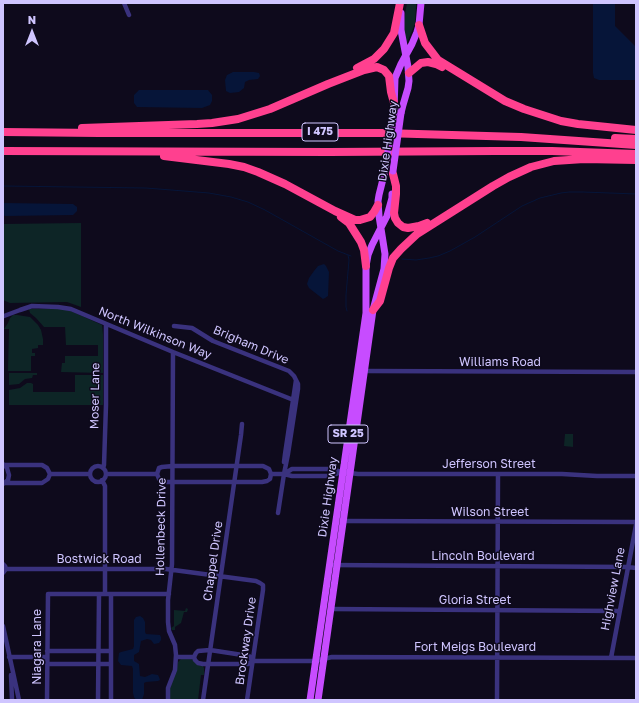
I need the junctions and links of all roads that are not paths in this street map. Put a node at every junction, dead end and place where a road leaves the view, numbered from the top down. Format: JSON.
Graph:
{"nodes":[{"id":1,"x":124,"y":3,"type":"edge"},
{"id":2,"x":400,"y":3,"type":"edge"},
{"id":3,"x":403,"y":3,"type":"edge"},
{"id":4,"x":421,"y":3,"type":"edge"},
{"id":5,"x":129,"y":15,"type":"dead end"},
{"id":6,"x":419,"y":25,"type":"junction"},
{"id":7,"x":406,"y":55,"type":"junction"},
{"id":8,"x":409,"y":73,"type":"junction"},
{"id":9,"x":471,"y":82,"type":"junction"},
{"id":10,"x":328,"y":84,"type":"junction"},
{"id":11,"x":394,"y":107,"type":"junction"},
{"id":12,"x":555,"y":119,"type":"junction"},
{"id":13,"x":636,"y":125,"type":"edge"},
{"id":14,"x":636,"y":130,"type":"edge"},
{"id":15,"x":3,"y":131,"type":"edge"},
{"id":16,"x":383,"y":132,"type":"junction"},
{"id":17,"x":636,"y":139,"type":"edge"},
{"id":18,"x":636,"y":145,"type":"edge"},
{"id":19,"x":3,"y":151,"type":"edge"},
{"id":20,"x":95,"y":151,"type":"junction"},
{"id":21,"x":636,"y":154,"type":"edge"},
{"id":22,"x":636,"y":160,"type":"edge"},
{"id":23,"x":390,"y":172,"type":"junction"},
{"id":24,"x":509,"y":177,"type":"junction"},
{"id":25,"x":378,"y":205,"type":"junction"},
{"id":26,"x":335,"y":211,"type":"junction"},
{"id":27,"x":381,"y":228,"type":"junction"},
{"id":28,"x":366,"y":266,"type":"junction"},
{"id":29,"x":373,"y":310,"type":"junction"},
{"id":30,"x":4,"y":315,"type":"edge"},
{"id":31,"x":4,"y":322,"type":"edge"},
{"id":32,"x":106,"y":324,"type":"junction"},
{"id":33,"x":174,"y":326,"type":"dead end"},
{"id":34,"x":173,"y":352,"type":"junction"},
{"id":35,"x":365,"y":371,"type":"junction"},
{"id":36,"x":636,"y":372,"type":"edge"},
{"id":37,"x":294,"y":400,"type":"junction"},
{"id":38,"x":242,"y":424,"type":"dead end"},
{"id":39,"x":3,"y":464,"type":"edge"},
{"id":40,"x":173,"y":466,"type":"junction"},
{"id":41,"x":237,"y":466,"type":"junction"},
{"id":42,"x":103,"y":468,"type":"junction"},
{"id":43,"x":342,"y":472,"type":"junction"},
{"id":44,"x":350,"y":472,"type":"junction"},
{"id":45,"x":50,"y":474,"type":"junction"},
{"id":46,"x":90,"y":474,"type":"junction"},
{"id":47,"x":106,"y":474,"type":"junction"},
{"id":48,"x":157,"y":474,"type":"junction"},
{"id":49,"x":271,"y":474,"type":"junction"},
{"id":50,"x":284,"y":474,"type":"junction"},
{"id":51,"x":498,"y":474,"type":"junction"},
{"id":52,"x":636,"y":476,"type":"edge"},
{"id":53,"x":102,"y":480,"type":"junction"},
{"id":54,"x":172,"y":482,"type":"junction"},
{"id":55,"x":234,"y":482,"type":"junction"},
{"id":56,"x":4,"y":484,"type":"edge"},
{"id":57,"x":278,"y":513,"type":"dead end"},
{"id":58,"x":343,"y":521,"type":"junction"},
{"id":59,"x":497,"y":522,"type":"junction"},
{"id":60,"x":636,"y":524,"type":"edge"},
{"id":61,"x":333,"y":565,"type":"junction"},
{"id":62,"x":497,"y":566,"type":"junction"},
{"id":63,"x":628,"y":567,"type":"junction"},
{"id":64,"x":636,"y":568,"type":"edge"},
{"id":65,"x":4,"y":569,"type":"edge"},
{"id":66,"x":105,"y":569,"type":"junction"},
{"id":67,"x":172,"y":570,"type":"junction"},
{"id":68,"x":221,"y":576,"type":"junction"},
{"id":69,"x":262,"y":585,"type":"joint"},
{"id":70,"x":99,"y":594,"type":"junction"},
{"id":71,"x":105,"y":594,"type":"junction"},
{"id":72,"x":111,"y":594,"type":"junction"},
{"id":73,"x":169,"y":594,"type":"junction"},
{"id":74,"x":331,"y":610,"type":"junction"},
{"id":75,"x":497,"y":610,"type":"junction"},
{"id":76,"x":619,"y":611,"type":"junction"},
{"id":77,"x":3,"y":626,"type":"edge"},
{"id":78,"x":210,"y":650,"type":"junction"},
{"id":79,"x":47,"y":651,"type":"junction"},
{"id":80,"x":98,"y":651,"type":"junction"},
{"id":81,"x":111,"y":651,"type":"junction"},
{"id":82,"x":9,"y":657,"type":"junction"},
{"id":83,"x":47,"y":657,"type":"junction"},
{"id":84,"x":176,"y":657,"type":"junction"},
{"id":85,"x":194,"y":657,"type":"junction"},
{"id":86,"x":497,"y":658,"type":"junction"},
{"id":87,"x":611,"y":658,"type":"junction"},
{"id":88,"x":636,"y":658,"type":"edge"},
{"id":89,"x":323,"y":659,"type":"junction"},
{"id":90,"x":253,"y":661,"type":"junction"},
{"id":91,"x":316,"y":661,"type":"junction"},
{"id":92,"x":47,"y":664,"type":"junction"},
{"id":93,"x":98,"y":664,"type":"junction"},
{"id":94,"x":111,"y":664,"type":"junction"},
{"id":95,"x":208,"y":664,"type":"junction"},
{"id":96,"x":12,"y":700,"type":"edge"},
{"id":97,"x":19,"y":700,"type":"edge"},
{"id":98,"x":47,"y":700,"type":"edge"},
{"id":99,"x":98,"y":700,"type":"edge"},
{"id":100,"x":111,"y":700,"type":"edge"},
{"id":101,"x":168,"y":700,"type":"edge"},
{"id":102,"x":203,"y":700,"type":"edge"},
{"id":103,"x":247,"y":700,"type":"edge"},
{"id":104,"x":310,"y":700,"type":"edge"},
{"id":105,"x":318,"y":700,"type":"edge"},
{"id":106,"x":497,"y":700,"type":"edge"}],
"edges":[{"from":1,"to":5,"type":"street"},
{"from":2,"to":10,"type":"highway"},
{"from":3,"to":7,"type":"main road","name":"Dixie Highway"},
{"from":4,"to":6,"type":"main road","name":"Dixie Highway"},
{"from":6,"to":7,"type":"main road","name":"Dixie Highway","number":"SR 25"},
{"from":6,"to":9,"type":"highway"},
{"from":7,"to":8,"type":"main road","name":"Dixie Highway"},
{"from":7,"to":11,"type":"main road","name":"Dixie Highway","number":"SR 25"},
{"from":8,"to":9,"type":"highway"},
{"from":8,"to":23,"type":"main road","name":"Dixie Highway","bridge":true},
{"from":9,"to":12,"type":"highway"},
{"from":10,"to":11,"type":"highway"},
{"from":10,"to":15,"type":"highway"},
{"from":11,"to":23,"type":"main road","name":"Dixie Highway","number":"SR 25","bridge":true},
{"from":12,"to":13,"type":"highway"},
{"from":12,"to":14,"type":"highway"},
{"from":15,"to":16,"type":"highway","number":"I 475"},
{"from":16,"to":17,"type":"highway"},
{"from":16,"to":18,"type":"highway","number":"I 475"},
{"from":19,"to":20,"type":"highway","number":"I 475"},
{"from":20,"to":21,"type":"highway","number":"I 475"},
{"from":20,"to":26,"type":"highway"},
{"from":22,"to":24,"type":"highway"},
{"from":23,"to":24,"type":"highway"},
{"from":23,"to":25,"type":"main road","name":"Dixie Highway","number":"SR 25"},
{"from":23,"to":27,"type":"main road","name":"Dixie Highway","number":"SR 25"},
{"from":24,"to":29,"type":"highway"},
{"from":25,"to":26,"type":"highway"},
{"from":25,"to":27,"type":"main road","name":"Dixie Highway","number":"SR 25"},
{"from":26,"to":28,"type":"highway"},
{"from":27,"to":28,"type":"main road","name":"Dixie Highway","number":"SR 25"},
{"from":27,"to":29,"type":"main road","name":"Dixie Highway","number":"SR 25"},
{"from":28,"to":43,"type":"main road","name":"Dixie Highway","number":"SR 25"},
{"from":29,"to":35,"type":"main road","name":"Dixie Highway","number":"SR 25"},
{"from":30,"to":31,"type":"street","name":"North Wilkinson Way"},
{"from":30,"to":32,"type":"street","name":"North Wilkinson Way"},
{"from":32,"to":34,"type":"street","name":"North Wilkinson Way"},
{"from":32,"to":42,"type":"street","name":"Moser Lane"},
{"from":33,"to":37,"type":"street","name":"Brigham Drive"},
{"from":34,"to":37,"type":"street","name":"North Wilkinson Way"},
{"from":34,"to":40,"type":"street","name":"Hollenbeck Drive"},
{"from":35,"to":36,"type":"street","name":"Williams Road"},
{"from":35,"to":44,"type":"main road","name":"Dixie Highway","number":"SR 25"},
{"from":37,"to":50,"type":"street","name":"Brigham Drive"},
{"from":38,"to":41,"type":"street","name":"Chappel Drive"},
{"from":39,"to":45,"type":"street"},
{"from":39,"to":56,"type":"street"},
{"from":40,"to":41,"type":"street"},
{"from":40,"to":48,"type":"street"},
{"from":40,"to":54,"type":"street","name":"Hollenbeck Drive"},
{"from":41,"to":49,"type":"street"},
{"from":41,"to":55,"type":"street","name":"Chappel Drive"},
{"from":42,"to":46,"type":"street"},
{"from":42,"to":47,"type":"street"},
{"from":43,"to":44,"type":"street","name":"Jefferson Street"},
{"from":43,"to":50,"type":"street","name":"Jefferson Street"},
{"from":43,"to":61,"type":"main road","name":"Dixie Highway","number":"SR 25"},
{"from":44,"to":51,"type":"street","name":"Jefferson Street"},
{"from":44,"to":58,"type":"main road","name":"Dixie Highway","number":"SR 25"},
{"from":45,"to":46,"type":"street"},
{"from":45,"to":56,"type":"street"},
{"from":46,"to":53,"type":"street"},
{"from":47,"to":48,"type":"street"},
{"from":47,"to":53,"type":"street"},
{"from":48,"to":54,"type":"street"},
{"from":49,"to":50,"type":"street","name":"Jefferson Street"},
{"from":49,"to":55,"type":"street"},
{"from":50,"to":57,"type":"street","name":"Brigham Drive"},
{"from":51,"to":52,"type":"street","name":"Jefferson Street"},
{"from":51,"to":59,"type":"street"},
{"from":53,"to":66,"type":"street"},
{"from":54,"to":55,"type":"street"},
{"from":54,"to":67,"type":"street","name":"Hollenbeck Drive"},
{"from":55,"to":68,"type":"street","name":"Chappel Drive"},
{"from":58,"to":59,"type":"street","name":"Wilson Street"},
{"from":58,"to":61,"type":"main road","name":"Dixie Highway","number":"SR 25"},
{"from":59,"to":60,"type":"street","name":"Wilson Street"},
{"from":59,"to":62,"type":"street"},
{"from":60,"to":63,"type":"street","name":"Highview Lane"},
{"from":61,"to":62,"type":"street","name":"Lincoln Boulevard"},
{"from":61,"to":74,"type":"main road","name":"Dixie Highway","number":"SR 25"},
{"from":61,"to":91,"type":"main road","name":"Dixie Highway","number":"SR 25"},
{"from":62,"to":63,"type":"street","name":"Lincoln Boulevard"},
{"from":62,"to":75,"type":"street"},
{"from":63,"to":64,"type":"street","name":"Lincoln Boulevard"},
{"from":63,"to":76,"type":"street","name":"Highview Lane"},
{"from":65,"to":66,"type":"street","name":"Bostwick Road"},
{"from":66,"to":67,"type":"street","name":"Bostwick Road"},
{"from":66,"to":71,"type":"street"},
{"from":67,"to":68,"type":"street","name":"Bostwick Road"},
{"from":67,"to":73,"type":"street","name":"Hollenbeck Drive"},
{"from":68,"to":69,"type":"street","name":"Bostwick Road"},
{"from":68,"to":78,"type":"street","name":"Chappel Drive"},
{"from":69,"to":90,"type":"street","name":"Brockway Drive"},
{"from":70,"to":71,"type":"street"},
{"from":70,"to":79,"type":"street","name":"Niagara Lane"},
{"from":70,"to":80,"type":"street"},
{"from":71,"to":72,"type":"street"},
{"from":72,"to":73,"type":"street"},
{"from":72,"to":81,"type":"street"},
{"from":73,"to":84,"type":"street","name":"Hollenbeck Drive"},
{"from":74,"to":75,"type":"street","name":"Gloria Street"},
{"from":74,"to":89,"type":"main road","name":"Dixie Highway","number":"SR 25"},
{"from":75,"to":76,"type":"street","name":"Gloria Street"},
{"from":75,"to":86,"type":"street"},
{"from":76,"to":87,"type":"street","name":"Highview Lane"},
{"from":77,"to":82,"type":"street"},
{"from":78,"to":85,"type":"street"},
{"from":78,"to":90,"type":"street"},
{"from":78,"to":95,"type":"street","name":"Chappel Drive"},
{"from":79,"to":80,"type":"street"},
{"from":79,"to":83,"type":"street","name":"Niagara Lane"},
{"from":80,"to":81,"type":"street"},
{"from":80,"to":93,"type":"street"},
{"from":81,"to":94,"type":"street"},
{"from":82,"to":83,"type":"street"},
{"from":82,"to":96,"type":"street"},
{"from":82,"to":97,"type":"street"},
{"from":83,"to":92,"type":"street","name":"Niagara Lane"},
{"from":84,"to":85,"type":"street"},
{"from":84,"to":101,"type":"street","name":"Hollenbeck Drive"},
{"from":85,"to":95,"type":"street"},
{"from":86,"to":87,"type":"street","name":"Fort Meigs Boulevard"},
{"from":86,"to":89,"type":"street","name":"Fort Meigs Boulevard"},
{"from":86,"to":106,"type":"street"},
{"from":87,"to":88,"type":"street","name":"Fort Meigs Boulevard"},
{"from":89,"to":91,"type":"street","name":"Fort Meigs Boulevard"},
{"from":89,"to":105,"type":"main road","name":"Dixie Highway","number":"SR 25"},
{"from":90,"to":91,"type":"street","name":"Fort Meigs Boulevard"},
{"from":90,"to":95,"type":"street"},
{"from":90,"to":103,"type":"street","name":"Brockway Drive"},
{"from":91,"to":104,"type":"main road","name":"Dixie Highway","number":"SR 25"},
{"from":92,"to":93,"type":"street"},
{"from":92,"to":98,"type":"street","name":"Niagara Lane"},
{"from":93,"to":94,"type":"street"},
{"from":93,"to":99,"type":"street"},
{"from":94,"to":100,"type":"street"},
{"from":95,"to":102,"type":"street","name":"Chappel Drive"}]}
